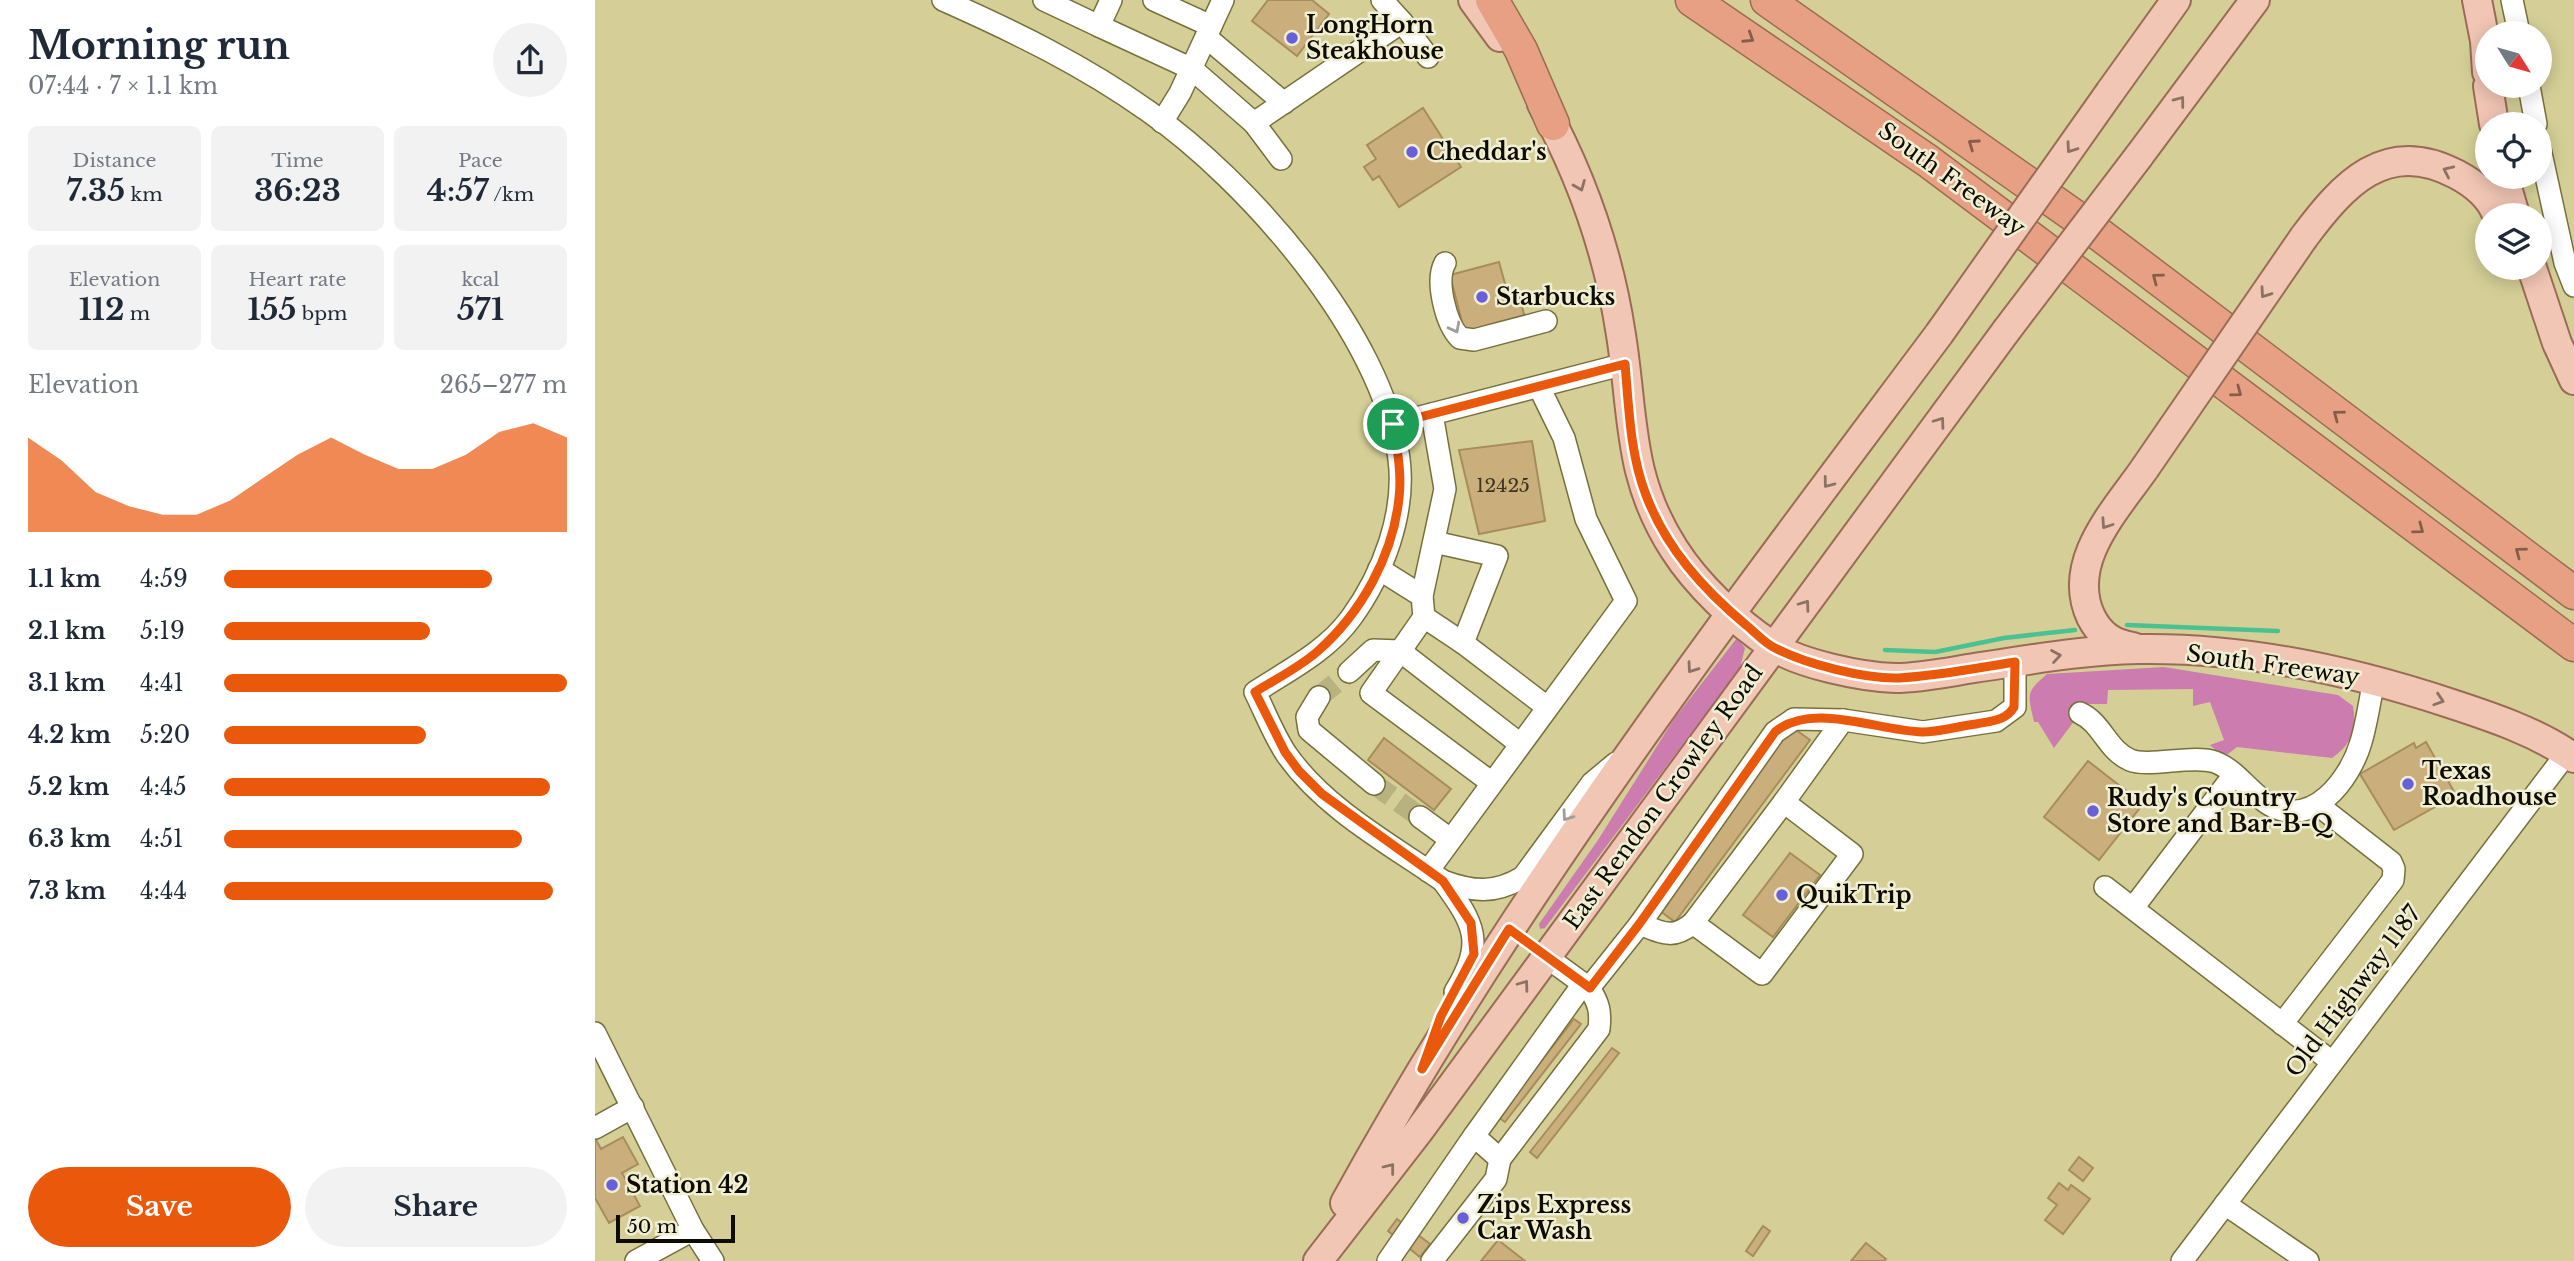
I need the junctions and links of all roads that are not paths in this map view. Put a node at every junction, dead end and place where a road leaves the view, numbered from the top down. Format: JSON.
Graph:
{"nodes":[{"id":1,"x":943,"y":0,"type":"edge"},
{"id":2,"x":1044,"y":0,"type":"edge"},
{"id":3,"x":1111,"y":0,"type":"edge"},
{"id":4,"x":1154,"y":0,"type":"edge"},
{"id":5,"x":1223,"y":0,"type":"edge"},
{"id":6,"x":1382,"y":0,"type":"edge"},
{"id":7,"x":1473,"y":0,"type":"edge"},
{"id":8,"x":1492,"y":0,"type":"edge"},
{"id":9,"x":1692,"y":0,"type":"edge"},
{"id":10,"x":1767,"y":0,"type":"edge"},
{"id":11,"x":2176,"y":0,"type":"edge"},
{"id":12,"x":2255,"y":0,"type":"edge"},
{"id":13,"x":2477,"y":0,"type":"edge"},
{"id":14,"x":2512,"y":0,"type":"edge"},
{"id":15,"x":2481,"y":21,"type":"edge"},
{"id":16,"x":2516,"y":21,"type":"edge"},
{"id":17,"x":1402,"y":22,"type":"junction"},
{"id":18,"x":1100,"y":26,"type":"junction"},
{"id":19,"x":1209,"y":32,"type":"junction"},
{"id":20,"x":1428,"y":57,"type":"dead end"},
{"id":21,"x":1192,"y":69,"type":"junction"},
{"id":22,"x":1284,"y":103,"type":"junction"},
{"id":23,"x":1162,"y":122,"type":"junction"},
{"id":24,"x":1254,"y":123,"type":"junction"},
{"id":25,"x":1553,"y":124,"type":"junction"},
{"id":26,"x":1281,"y":159,"type":"dead end"},
{"id":27,"x":2549,"y":189,"type":"edge"},
{"id":28,"x":2492,"y":203,"type":"edge"},
{"id":29,"x":1445,"y":263,"type":"dead end"},
{"id":30,"x":2519,"y":280,"type":"edge"},
{"id":31,"x":2537,"y":280,"type":"edge"},
{"id":32,"x":2574,"y":286,"type":"edge"},
{"id":33,"x":1546,"y":321,"type":"dead end"},
{"id":34,"x":2567,"y":359,"type":"edge"},
{"id":35,"x":1625,"y":364,"type":"junction"},
{"id":36,"x":1539,"y":387,"type":"junction"},
{"id":37,"x":1432,"y":414,"type":"junction"},
{"id":38,"x":1393,"y":424,"type":"junction"},
{"id":39,"x":1434,"y":542,"type":"junction"},
{"id":40,"x":1378,"y":569,"type":"junction"},
{"id":41,"x":2574,"y":593,"type":"edge"},
{"id":42,"x":1423,"y":607,"type":"junction"},
{"id":43,"x":1731,"y":612,"type":"junction"},
{"id":44,"x":1463,"y":643,"type":"junction"},
{"id":45,"x":2574,"y":645,"type":"edge"},
{"id":46,"x":1773,"y":647,"type":"junction"},
{"id":47,"x":2141,"y":649,"type":"junction"},
{"id":48,"x":1400,"y":651,"type":"junction"},
{"id":49,"x":2015,"y":662,"type":"junction"},
{"id":50,"x":1349,"y":672,"type":"tunnel mouth"},
{"id":51,"x":2374,"y":679,"type":"junction"},
{"id":52,"x":1319,"y":697,"type":"tunnel mouth"},
{"id":53,"x":1547,"y":707,"type":"junction"},
{"id":54,"x":2080,"y":713,"type":"dead end"},
{"id":55,"x":1843,"y":720,"type":"junction"},
{"id":56,"x":1520,"y":744,"type":"junction"},
{"id":57,"x":1632,"y":752,"type":"junction"},
{"id":58,"x":2570,"y":755,"type":"edge"},
{"id":59,"x":2233,"y":776,"type":"junction"},
{"id":60,"x":1492,"y":783,"type":"junction"},
{"id":61,"x":1374,"y":784,"type":"tunnel mouth"},
{"id":62,"x":1784,"y":802,"type":"junction"},
{"id":63,"x":2318,"y":804,"type":"junction"},
{"id":64,"x":1420,"y":817,"type":"tunnel mouth"},
{"id":65,"x":1450,"y":839,"type":"junction"},
{"id":66,"x":1435,"y":876,"type":"junction"},
{"id":67,"x":2105,"y":887,"type":"dead end"},
{"id":68,"x":2133,"y":908,"type":"junction"},
{"id":69,"x":1640,"y":923,"type":"junction"},
{"id":70,"x":1693,"y":923,"type":"junction"},
{"id":71,"x":1509,"y":929,"type":"junction"},
{"id":72,"x":1545,"y":956,"type":"junction"},
{"id":73,"x":1586,"y":986,"type":"junction"},
{"id":74,"x":2282,"y":1024,"type":"junction"},
{"id":75,"x":595,"y":1033,"type":"edge"},
{"id":76,"x":2332,"y":1062,"type":"junction"},
{"id":77,"x":1422,"y":1069,"type":"junction"},
{"id":78,"x":633,"y":1107,"type":"junction"},
{"id":79,"x":595,"y":1128,"type":"edge"},
{"id":80,"x":1474,"y":1136,"type":"junction"},
{"id":81,"x":1500,"y":1159,"type":"junction"},
{"id":82,"x":2225,"y":1204,"type":"junction"},
{"id":83,"x":693,"y":1230,"type":"junction"},
{"id":84,"x":636,"y":1261,"type":"edge"},
{"id":85,"x":713,"y":1261,"type":"edge"},
{"id":86,"x":1316,"y":1261,"type":"edge"},
{"id":87,"x":1388,"y":1261,"type":"edge"},
{"id":88,"x":1432,"y":1261,"type":"edge"},
{"id":89,"x":2182,"y":1261,"type":"edge"},
{"id":90,"x":2308,"y":1261,"type":"edge"}],
"edges":[{"from":1,"to":23,"type":"street"},
{"from":2,"to":18,"type":"street"},
{"from":3,"to":18,"type":"street"},
{"from":4,"to":19,"type":"street"},
{"from":5,"to":19,"type":"street"},
{"from":6,"to":17,"type":"street"},
{"from":7,"to":25,"type":"main road","name":"South Freeway"},
{"from":8,"to":25,"type":"highway"},
{"from":9,"to":45,"type":"highway","name":"South Freeway","one_way":true},
{"from":41,"to":10,"type":"highway","name":"South Freeway","one_way":true},
{"from":11,"to":43,"type":"main road","name":"East Rendon Crowley Road","one_way":true,"bridge":true},
{"from":46,"to":12,"type":"main road","name":"East Rendon Crowley Road","one_way":true,"bridge":true},
{"from":13,"to":15,"type":"main road"},
{"from":14,"to":16,"type":"street"},
{"from":17,"to":20,"type":"street"},
{"from":17,"to":22,"type":"street"},
{"from":18,"to":21,"type":"street"},
{"from":19,"to":21,"type":"street"},
{"from":19,"to":22,"type":"street"},
{"from":21,"to":23,"type":"street"},
{"from":21,"to":24,"type":"street"},
{"from":22,"to":24,"type":"street"},
{"from":23,"to":38,"type":"street"},
{"from":24,"to":26,"type":"street"},
{"from":25,"to":35,"type":"main road","name":"South Freeway","one_way":true},
{"from":27,"to":32,"type":"street"},
{"from":28,"to":47,"type":"main road","one_way":true,"bridge":true},
{"from":29,"to":33,"type":"street","one_way":true},
{"from":30,"to":34,"type":"main road"},
{"from":31,"to":34,"type":"main road"},
{"from":35,"to":36,"type":"street"},
{"from":35,"to":43,"type":"main road","name":"South Freeway"},
{"from":36,"to":37,"type":"street"},
{"from":36,"to":53,"type":"street"},
{"from":37,"to":38,"type":"street"},
{"from":37,"to":39,"type":"street"},
{"from":38,"to":40,"type":"street"},
{"from":39,"to":42,"type":"street"},
{"from":39,"to":44,"type":"street"},
{"from":40,"to":42,"type":"street"},
{"from":40,"to":66,"type":"street"},
{"from":42,"to":44,"type":"street"},
{"from":42,"to":48,"type":"street"},
{"from":43,"to":46,"type":"main road","name":"South Freeway"},
{"from":43,"to":57,"type":"main road","name":"East Rendon Crowley Road","one_way":true},
{"from":44,"to":53,"type":"street"},
{"from":46,"to":49,"type":"main road","name":"South Freeway"},
{"from":46,"to":72,"type":"main road","name":"East Rendon Crowley Road"},
{"from":49,"to":47,"type":"main road","name":"South Freeway","one_way":true},
{"from":47,"to":51,"type":"main road","name":"South Freeway"},
{"from":48,"to":50,"type":"street"},
{"from":48,"to":56,"type":"street"},
{"from":48,"to":60,"type":"street"},
{"from":49,"to":55,"type":"street"},
{"from":51,"to":58,"type":"main road","name":"South Freeway","one_way":true},
{"from":51,"to":63,"type":"street"},
{"from":52,"to":61,"type":"street"},
{"from":53,"to":56,"type":"street"},
{"from":54,"to":59,"type":"street"},
{"from":55,"to":62,"type":"street"},
{"from":55,"to":69,"type":"street"},
{"from":56,"to":60,"type":"street"},
{"from":57,"to":66,"type":"street","one_way":true},
{"from":57,"to":71,"type":"main road","name":"East Rendon Crowley Road"},
{"from":58,"to":76,"type":"street","name":"Old Highway 1187"},
{"from":59,"to":63,"type":"street"},
{"from":59,"to":68,"type":"street"},
{"from":60,"to":65,"type":"street"},
{"from":62,"to":70,"type":"street"},
{"from":62,"to":70,"type":"street"},
{"from":63,"to":74,"type":"street"},
{"from":64,"to":65,"type":"street"},
{"from":65,"to":66,"type":"street"},
{"from":66,"to":77,"type":"street"},
{"from":67,"to":68,"type":"street"},
{"from":68,"to":74,"type":"street"},
{"from":69,"to":70,"type":"street"},
{"from":69,"to":73,"type":"street"},
{"from":71,"to":72,"type":"main road"},
{"from":71,"to":77,"type":"main road","name":"East Rendon Crowley Road"},
{"from":72,"to":73,"type":"street"},
{"from":86,"to":72,"type":"main road","name":"East Rendon Crowley Road","one_way":true},
{"from":73,"to":80,"type":"street"},
{"from":73,"to":81,"type":"street"},
{"from":74,"to":76,"type":"street"},
{"from":75,"to":78,"type":"street"},
{"from":76,"to":82,"type":"street","name":"Old Highway 1187"},
{"from":77,"to":86,"type":"main road","name":"East Rendon Crowley Road"},
{"from":78,"to":79,"type":"street"},
{"from":78,"to":83,"type":"street"},
{"from":80,"to":81,"type":"street"},
{"from":80,"to":87,"type":"street"},
{"from":81,"to":88,"type":"street"},
{"from":82,"to":89,"type":"street","name":"Old Highway 1187"},
{"from":82,"to":90,"type":"street"},
{"from":83,"to":84,"type":"street"},
{"from":83,"to":85,"type":"street"}]}
